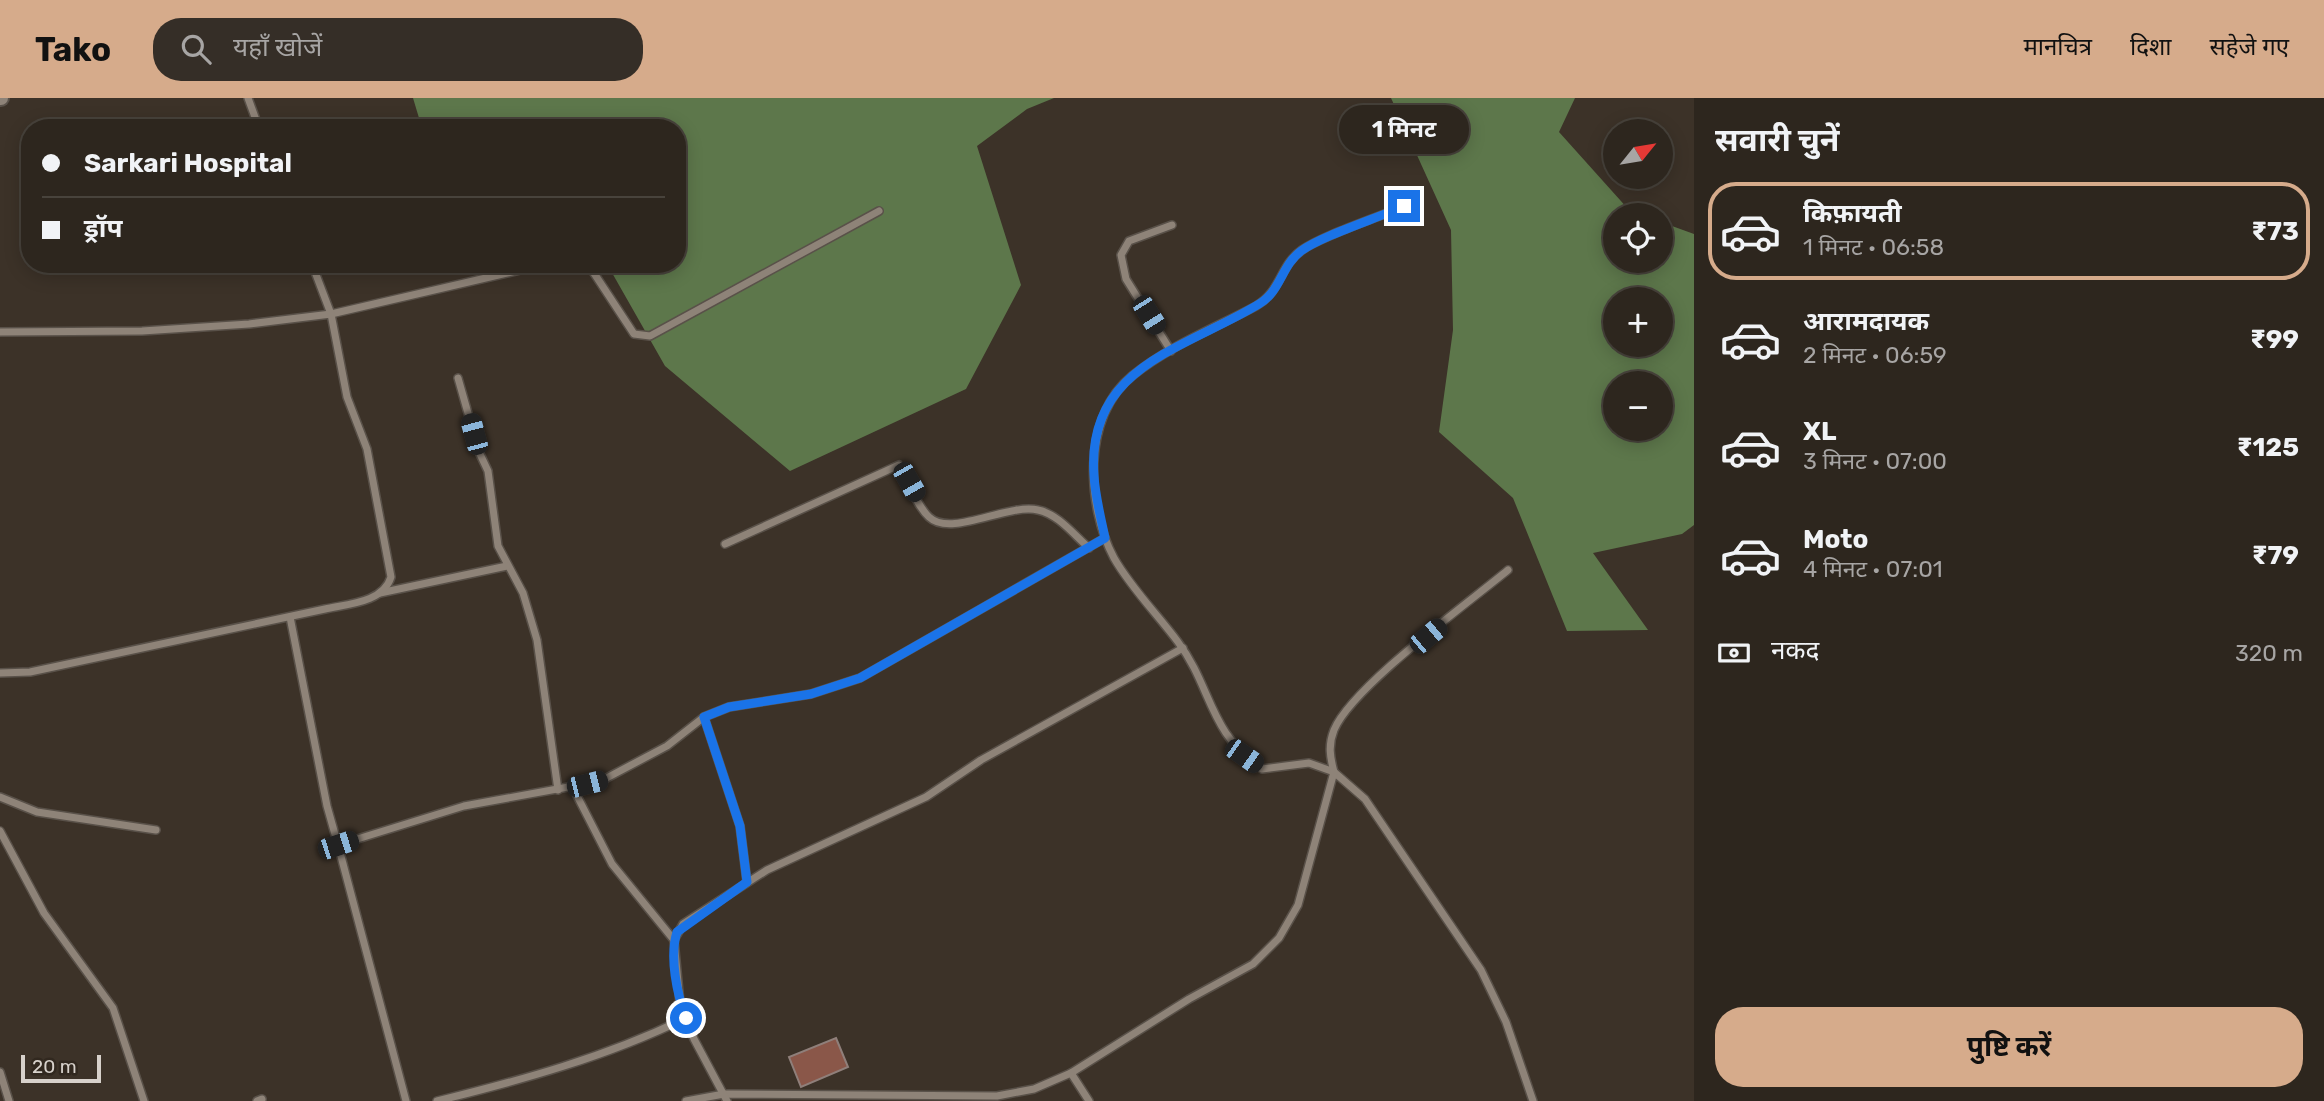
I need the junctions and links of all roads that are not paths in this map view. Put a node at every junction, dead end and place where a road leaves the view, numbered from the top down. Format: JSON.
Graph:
{"nodes":[{"id":1,"x":247,"y":98,"type":"edge"},
{"id":2,"x":255,"y":119,"type":"edge"},
{"id":3,"x":1404,"y":206,"type":"dead end"},
{"id":4,"x":879,"y":211,"type":"dead end"},
{"id":5,"x":1172,"y":225,"type":"dead end"},
{"id":6,"x":315,"y":273,"type":"edge"},
{"id":7,"x":507,"y":273,"type":"edge"},
{"id":8,"x":594,"y":273,"type":"edge"},
{"id":9,"x":331,"y":314,"type":"junction"},
{"id":10,"x":0,"y":332,"type":"edge"},
{"id":11,"x":1171,"y":351,"type":"junction"},
{"id":12,"x":458,"y":378,"type":"dead end"},
{"id":13,"x":1105,"y":538,"type":"junction"},
{"id":14,"x":724,"y":544,"type":"dead end"},
{"id":15,"x":1089,"y":548,"type":"junction"},
{"id":16,"x":507,"y":566,"type":"junction"},
{"id":17,"x":1508,"y":570,"type":"dead end"},
{"id":18,"x":380,"y":593,"type":"junction"},
{"id":19,"x":290,"y":617,"type":"junction"},
{"id":20,"x":1183,"y":648,"type":"junction"},
{"id":21,"x":0,"y":673,"type":"edge"},
{"id":22,"x":704,"y":717,"type":"junction"},
{"id":23,"x":1334,"y":772,"type":"junction"},
{"id":24,"x":573,"y":788,"type":"junction"},
{"id":25,"x":558,"y":790,"type":"junction"},
{"id":26,"x":0,"y":797,"type":"edge"},
{"id":27,"x":156,"y":830,"type":"dead end"},
{"id":28,"x":0,"y":831,"type":"edge"},
{"id":29,"x":338,"y":845,"type":"junction"},
{"id":30,"x":747,"y":882,"type":"junction"},
{"id":31,"x":674,"y":940,"type":"junction"},
{"id":32,"x":686,"y":1018,"type":"junction"},
{"id":33,"x":0,"y":1072,"type":"edge"},
{"id":34,"x":1071,"y":1073,"type":"junction"},
{"id":35,"x":725,"y":1097,"type":"edge"},
{"id":36,"x":9,"y":1101,"type":"edge"},
{"id":37,"x":144,"y":1101,"type":"edge"},
{"id":38,"x":406,"y":1101,"type":"edge"},
{"id":39,"x":436,"y":1101,"type":"edge"},
{"id":40,"x":686,"y":1101,"type":"edge"},
{"id":41,"x":1089,"y":1101,"type":"edge"},
{"id":42,"x":1533,"y":1101,"type":"edge"}],
"edges":[{"from":1,"to":2,"type":"street"},
{"from":3,"to":11,"type":"street"},
{"from":4,"to":8,"type":"street"},
{"from":5,"to":11,"type":"street"},
{"from":6,"to":9,"type":"street"},
{"from":7,"to":9,"type":"street"},
{"from":9,"to":10,"type":"street"},
{"from":9,"to":18,"type":"street"},
{"from":11,"to":13,"type":"street"},
{"from":12,"to":16,"type":"street"},
{"from":13,"to":15,"type":"street"},
{"from":13,"to":20,"type":"street"},
{"from":14,"to":15,"type":"street"},
{"from":15,"to":22,"type":"street"},
{"from":16,"to":18,"type":"street"},
{"from":16,"to":25,"type":"street"},
{"from":17,"to":23,"type":"street"},
{"from":18,"to":19,"type":"street"},
{"from":19,"to":21,"type":"street"},
{"from":19,"to":29,"type":"street"},
{"from":20,"to":23,"type":"street"},
{"from":20,"to":30,"type":"street"},
{"from":22,"to":24,"type":"street"},
{"from":22,"to":30,"type":"street"},
{"from":23,"to":34,"type":"street"},
{"from":23,"to":42,"type":"street"},
{"from":24,"to":25,"type":"street"},
{"from":24,"to":31,"type":"street"},
{"from":25,"to":29,"type":"street"},
{"from":26,"to":27,"type":"street"},
{"from":28,"to":37,"type":"street"},
{"from":29,"to":38,"type":"street"},
{"from":30,"to":31,"type":"street"},
{"from":31,"to":32,"type":"street"},
{"from":32,"to":35,"type":"street"},
{"from":32,"to":39,"type":"street"},
{"from":33,"to":36,"type":"street"},
{"from":34,"to":35,"type":"street"},
{"from":34,"to":41,"type":"street"},
{"from":35,"to":40,"type":"street"}]}
